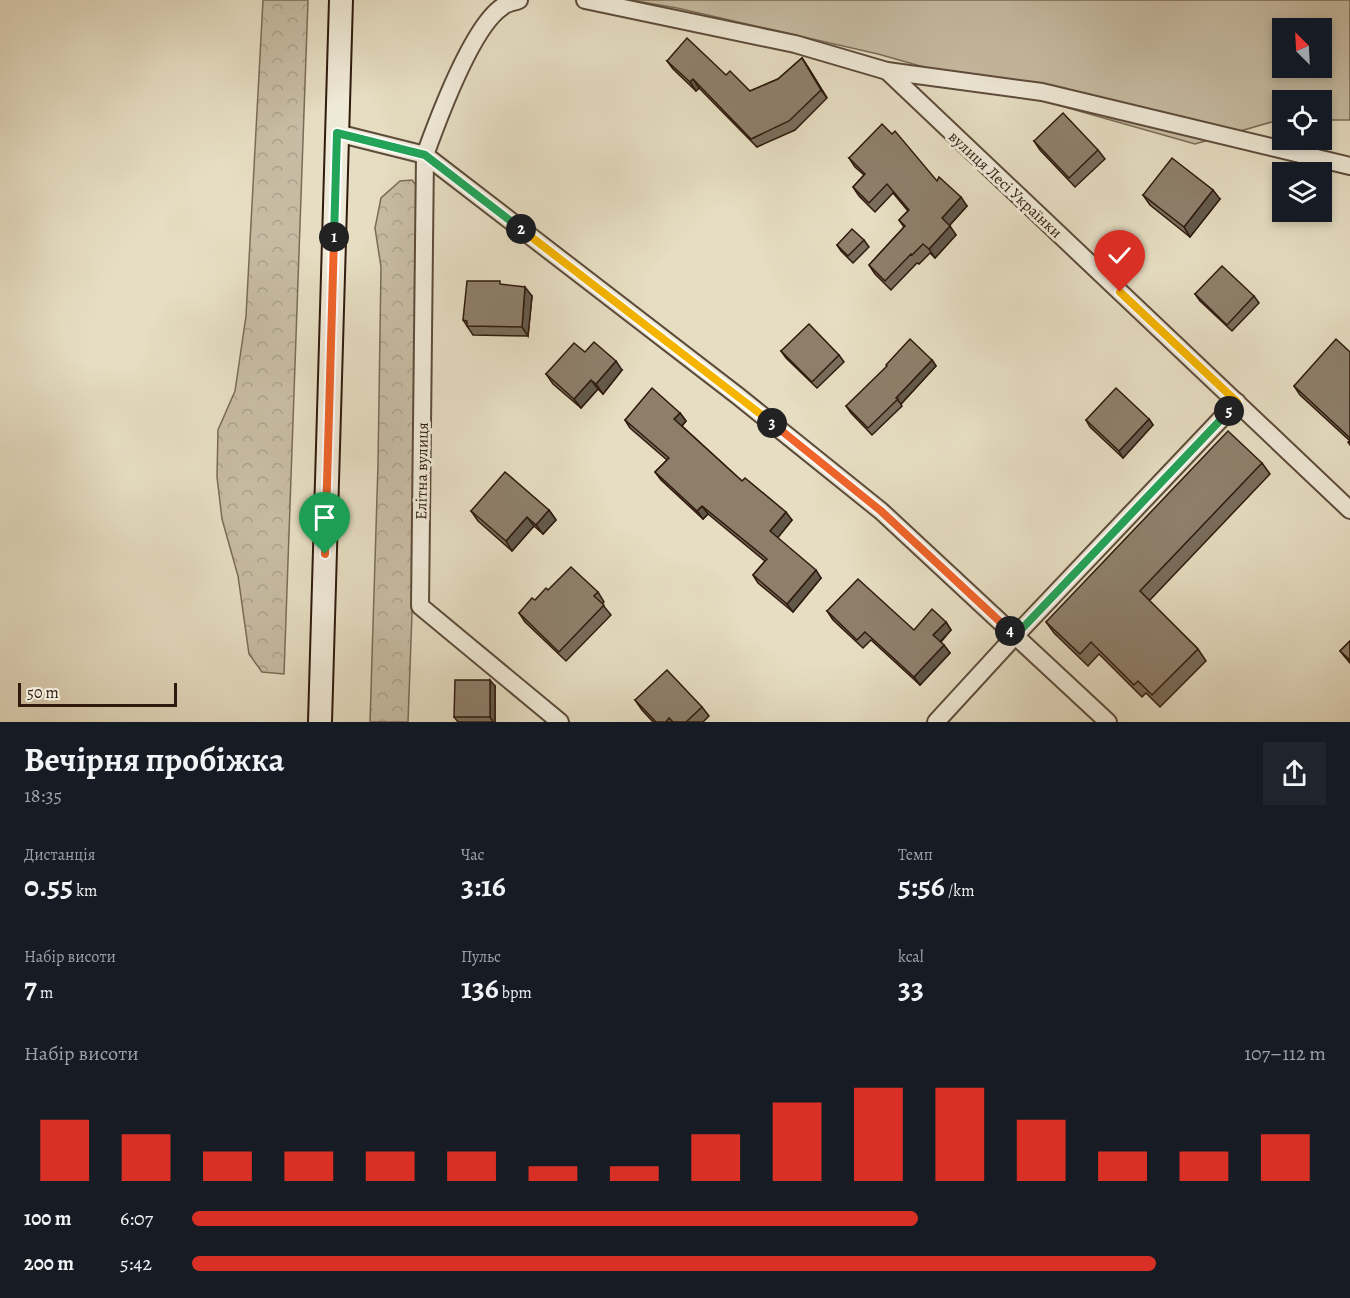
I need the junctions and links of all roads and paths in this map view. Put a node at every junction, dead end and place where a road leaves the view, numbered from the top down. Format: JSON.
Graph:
{"nodes":[{"id":1,"x":341,"y":0,"type":"edge"},
{"id":2,"x":519,"y":0,"type":"edge"},
{"id":3,"x":585,"y":0,"type":"edge"},
{"id":4,"x":887,"y":71,"type":"junction"},
{"id":5,"x":337,"y":133,"type":"junction"},
{"id":6,"x":425,"y":155,"type":"junction"},
{"id":7,"x":1350,"y":166,"type":"edge"},
{"id":8,"x":1237,"y":402,"type":"junction"},
{"id":9,"x":1350,"y":510,"type":"edge"},
{"id":10,"x":1015,"y":636,"type":"junction"},
{"id":11,"x":320,"y":722,"type":"edge"},
{"id":12,"x":560,"y":722,"type":"edge"},
{"id":13,"x":936,"y":722,"type":"edge"},
{"id":14,"x":1108,"y":722,"type":"edge"}],
"edges":[{"from":1,"to":5,"type":"main road"},
{"from":2,"to":6,"type":"street"},
{"from":3,"to":4,"type":"street","name":"вулиця Лесі Українки"},
{"from":4,"to":7,"type":"street"},
{"from":4,"to":8,"type":"street","name":"вулиця Лесі Українки"},
{"from":5,"to":6,"type":"street"},
{"from":5,"to":11,"type":"main road"},
{"from":6,"to":10,"type":"street"},
{"from":6,"to":12,"type":"street","name":"Елітна вулиця"},
{"from":8,"to":9,"type":"street","name":"вулиця Лесі Українки"},
{"from":8,"to":10,"type":"street"},
{"from":10,"to":13,"type":"street"},
{"from":10,"to":14,"type":"street"}]}
